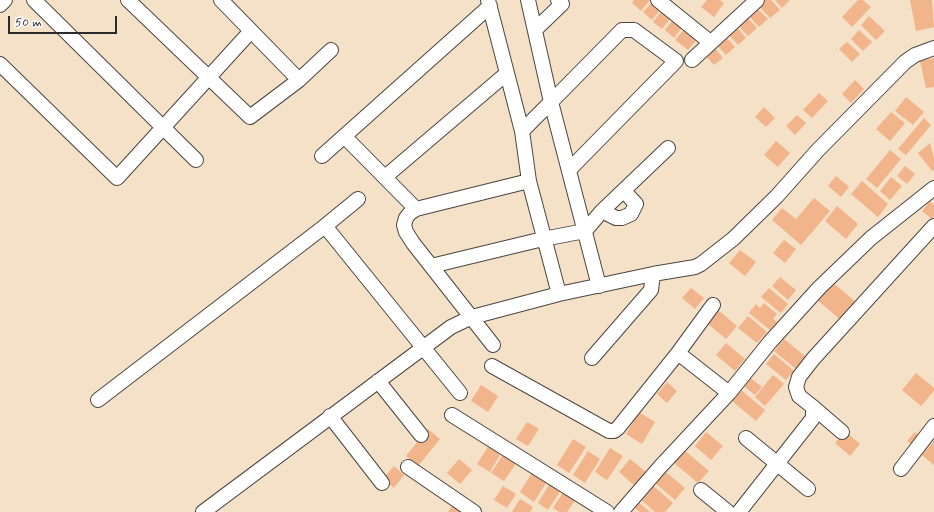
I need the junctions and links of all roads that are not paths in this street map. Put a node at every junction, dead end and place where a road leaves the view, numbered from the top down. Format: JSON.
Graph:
{"nodes":[{"id":1,"x":5,"y":0,"type":"edge"},
{"id":2,"x":34,"y":0,"type":"edge"},
{"id":3,"x":128,"y":0,"type":"edge"},
{"id":4,"x":221,"y":0,"type":"edge"},
{"id":5,"x":528,"y":0,"type":"edge"},
{"id":6,"x":558,"y":0,"type":"edge"},
{"id":7,"x":658,"y":0,"type":"edge"},
{"id":8,"x":757,"y":0,"type":"edge"},
{"id":9,"x":489,"y":3,"type":"edge"},
{"id":10,"x":0,"y":5,"type":"edge"},
{"id":11,"x":538,"y":27,"type":"dead end"},
{"id":12,"x":251,"y":31,"type":"junction"},
{"id":13,"x":710,"y":42,"type":"junction"},
{"id":14,"x":934,"y":48,"type":"edge"},
{"id":15,"x":331,"y":50,"type":"dead end"},
{"id":16,"x":692,"y":60,"type":"dead end"},
{"id":17,"x":0,"y":64,"type":"edge"},
{"id":18,"x":506,"y":74,"type":"junction"},
{"id":19,"x":210,"y":78,"type":"junction"},
{"id":20,"x":299,"y":80,"type":"junction"},
{"id":21,"x":551,"y":102,"type":"junction"},
{"id":22,"x":163,"y":128,"type":"junction"},
{"id":23,"x":522,"y":131,"type":"junction"},
{"id":24,"x":344,"y":136,"type":"junction"},
{"id":25,"x":668,"y":148,"type":"dead end"},
{"id":26,"x":322,"y":156,"type":"dead end"},
{"id":27,"x":196,"y":160,"type":"dead end"},
{"id":28,"x":569,"y":170,"type":"junction"},
{"id":29,"x":385,"y":177,"type":"junction"},
{"id":30,"x":529,"y":181,"type":"junction"},
{"id":31,"x":934,"y":188,"type":"edge"},
{"id":32,"x":624,"y":191,"type":"junction"},
{"id":33,"x":358,"y":199,"type":"dead end"},
{"id":34,"x":416,"y":209,"type":"junction"},
{"id":35,"x":602,"y":211,"type":"junction"},
{"id":36,"x":325,"y":226,"type":"junction"},
{"id":37,"x":934,"y":226,"type":"edge"},
{"id":38,"x":585,"y":231,"type":"junction"},
{"id":39,"x":543,"y":239,"type":"junction"},
{"id":40,"x":431,"y":266,"type":"junction"},
{"id":41,"x":653,"y":274,"type":"junction"},
{"id":42,"x":599,"y":286,"type":"junction"},
{"id":43,"x":559,"y":294,"type":"junction"},
{"id":44,"x":713,"y":305,"type":"dead end"},
{"id":45,"x":472,"y":317,"type":"junction"},
{"id":46,"x":493,"y":345,"type":"dead end"},
{"id":47,"x":424,"y":349,"type":"junction"},
{"id":48,"x":678,"y":352,"type":"junction"},
{"id":49,"x":592,"y":358,"type":"dead end"},
{"id":50,"x":492,"y":366,"type":"dead end"},
{"id":51,"x":378,"y":381,"type":"junction"},
{"id":52,"x":460,"y":393,"type":"dead end"},
{"id":53,"x":729,"y":393,"type":"junction"},
{"id":54,"x":98,"y":400,"type":"dead end"},
{"id":55,"x":813,"y":408,"type":"junction"},
{"id":56,"x":452,"y":415,"type":"dead end"},
{"id":57,"x":330,"y":416,"type":"junction"},
{"id":58,"x":934,"y":426,"type":"edge"},
{"id":59,"x":842,"y":432,"type":"dead end"},
{"id":60,"x":421,"y":436,"type":"dead end"},
{"id":61,"x":746,"y":438,"type":"dead end"},
{"id":62,"x":778,"y":464,"type":"junction"},
{"id":63,"x":408,"y":467,"type":"dead end"},
{"id":64,"x":901,"y":469,"type":"dead end"},
{"id":65,"x":382,"y":483,"type":"dead end"},
{"id":66,"x":808,"y":489,"type":"dead end"},
{"id":67,"x":701,"y":490,"type":"dead end"},
{"id":68,"x":203,"y":512,"type":"edge"},
{"id":69,"x":474,"y":512,"type":"edge"},
{"id":70,"x":607,"y":512,"type":"edge"},
{"id":71,"x":621,"y":512,"type":"edge"},
{"id":72,"x":728,"y":512,"type":"edge"},
{"id":73,"x":739,"y":512,"type":"edge"}],
"edges":[{"from":1,"to":10,"type":"street"},
{"from":2,"to":22,"type":"street"},
{"from":3,"to":19,"type":"street"},
{"from":4,"to":12,"type":"street"},
{"from":5,"to":21,"type":"street"},
{"from":6,"to":11,"type":"street"},
{"from":7,"to":13,"type":"street"},
{"from":8,"to":13,"type":"street"},
{"from":9,"to":18,"type":"street"},
{"from":9,"to":24,"type":"street"},
{"from":12,"to":19,"type":"street"},
{"from":12,"to":20,"type":"street"},
{"from":13,"to":16,"type":"street"},
{"from":14,"to":41,"type":"street"},
{"from":15,"to":20,"type":"street"},
{"from":17,"to":22,"type":"street"},
{"from":18,"to":23,"type":"street"},
{"from":18,"to":29,"type":"street"},
{"from":19,"to":20,"type":"street"},
{"from":19,"to":22,"type":"street"},
{"from":21,"to":23,"type":"street"},
{"from":21,"to":28,"type":"street"},
{"from":21,"to":28,"type":"street"},
{"from":22,"to":27,"type":"street"},
{"from":23,"to":30,"type":"street"},
{"from":24,"to":26,"type":"street"},
{"from":24,"to":29,"type":"street"},
{"from":25,"to":32,"type":"street"},
{"from":28,"to":38,"type":"street"},
{"from":29,"to":34,"type":"street"},
{"from":30,"to":34,"type":"street"},
{"from":30,"to":39,"type":"street"},
{"from":31,"to":53,"type":"street"},
{"from":32,"to":35,"type":"street"},
{"from":32,"to":35,"type":"street"},
{"from":33,"to":36,"type":"street"},
{"from":34,"to":40,"type":"street"},
{"from":35,"to":38,"type":"street"},
{"from":36,"to":47,"type":"street"},
{"from":36,"to":54,"type":"street"},
{"from":37,"to":55,"type":"street"},
{"from":38,"to":39,"type":"street"},
{"from":38,"to":42,"type":"street"},
{"from":39,"to":40,"type":"street"},
{"from":39,"to":43,"type":"street"},
{"from":40,"to":45,"type":"street"},
{"from":41,"to":42,"type":"street"},
{"from":41,"to":49,"type":"street"},
{"from":42,"to":43,"type":"street"},
{"from":43,"to":45,"type":"street"},
{"from":44,"to":48,"type":"street"},
{"from":45,"to":46,"type":"street"},
{"from":45,"to":47,"type":"street"},
{"from":47,"to":51,"type":"street"},
{"from":47,"to":52,"type":"street"},
{"from":48,"to":50,"type":"street"},
{"from":48,"to":53,"type":"street"},
{"from":51,"to":57,"type":"street"},
{"from":51,"to":60,"type":"street"},
{"from":53,"to":71,"type":"street"},
{"from":55,"to":59,"type":"street"},
{"from":55,"to":62,"type":"street"},
{"from":56,"to":70,"type":"street"},
{"from":57,"to":65,"type":"street"},
{"from":57,"to":68,"type":"street"},
{"from":58,"to":64,"type":"street"},
{"from":61,"to":62,"type":"street"},
{"from":62,"to":66,"type":"street"},
{"from":62,"to":73,"type":"street"},
{"from":63,"to":69,"type":"street"},
{"from":67,"to":72,"type":"street"}]}
